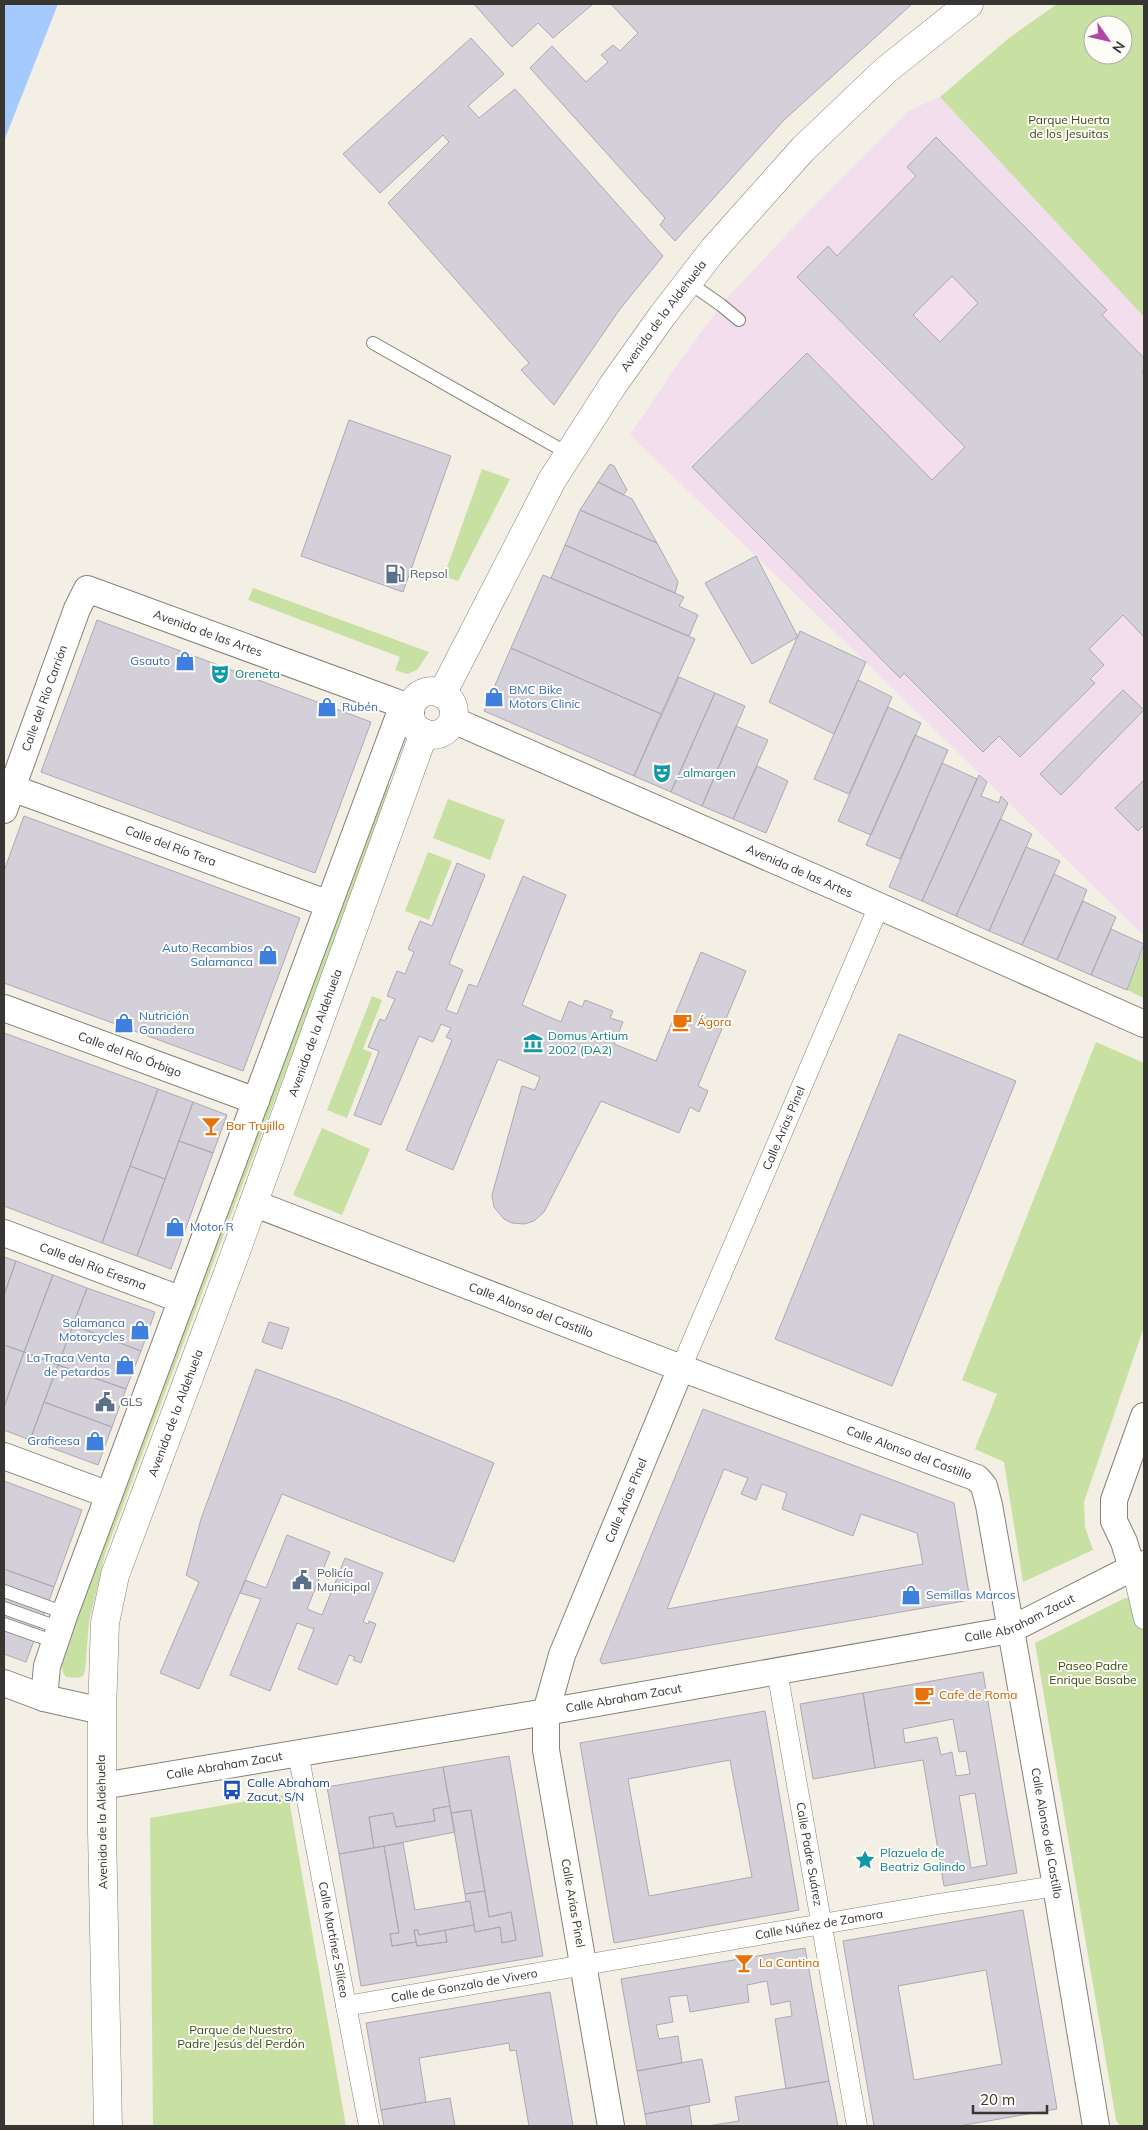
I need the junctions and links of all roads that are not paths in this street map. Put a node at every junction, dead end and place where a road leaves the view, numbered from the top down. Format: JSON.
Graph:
{"nodes":[{"id":1,"x":969,"y":4,"type":"edge"},
{"id":2,"x":688,"y":282,"type":"junction"},
{"id":3,"x":739,"y":320,"type":"dead end"},
{"id":4,"x":373,"y":343,"type":"dead end"},
{"id":5,"x":569,"y":454,"type":"junction"},
{"id":6,"x":87,"y":589,"type":"joint"},
{"id":7,"x":442,"y":694,"type":"junction"},
{"id":8,"x":413,"y":717,"type":"junction"},
{"id":9,"x":453,"y":720,"type":"junction"},
{"id":10,"x":8,"y":799,"type":"edge"},
{"id":11,"x":329,"y":904,"type":"junction"},
{"id":12,"x":879,"y":906,"type":"junction"},
{"id":13,"x":4,"y":1008,"type":"edge"},
{"id":14,"x":1144,"y":1024,"type":"edge"},
{"id":15,"x":256,"y":1101,"type":"junction"},
{"id":16,"x":253,"y":1203,"type":"junction"},
{"id":17,"x":4,"y":1233,"type":"edge"},
{"id":18,"x":182,"y":1300,"type":"junction"},
{"id":19,"x":681,"y":1368,"type":"junction"},
{"id":20,"x":1144,"y":1416,"type":"edge"},
{"id":21,"x":4,"y":1456,"type":"edge"},
{"id":22,"x":109,"y":1495,"type":"junction"},
{"id":23,"x":1138,"y":1566,"type":"edge"},
{"id":24,"x":4,"y":1591,"type":"edge"},
{"id":25,"x":4,"y":1608,"type":"edge"},
{"id":26,"x":1144,"y":1619,"type":"edge"},
{"id":27,"x":4,"y":1624,"type":"edge"},
{"id":28,"x":60,"y":1627,"type":"junction"},
{"id":29,"x":1010,"y":1630,"type":"junction"},
{"id":30,"x":777,"y":1671,"type":"junction"},
{"id":31,"x":4,"y":1683,"type":"edge"},
{"id":32,"x":44,"y":1698,"type":"junction"},
{"id":33,"x":102,"y":1711,"type":"junction"},
{"id":34,"x":546,"y":1712,"type":"junction"},
{"id":35,"x":298,"y":1754,"type":"junction"},
{"id":36,"x":102,"y":1786,"type":"junction"},
{"id":37,"x":1056,"y":1886,"type":"junction"},
{"id":38,"x":821,"y":1924,"type":"junction"},
{"id":39,"x":584,"y":1966,"type":"junction"},
{"id":40,"x":346,"y":2006,"type":"junction"},
{"id":41,"x":108,"y":2126,"type":"edge"},
{"id":42,"x":369,"y":2126,"type":"edge"},
{"id":43,"x":611,"y":2126,"type":"edge"},
{"id":44,"x":857,"y":2126,"type":"edge"},
{"id":45,"x":1096,"y":2126,"type":"edge"}],
"edges":[{"from":1,"to":2,"type":"main road","name":"Avenida de la Aldehuela"},
{"from":2,"to":3,"type":"lane"},
{"from":2,"to":5,"type":"main road","name":"Avenida de la Aldehuela"},
{"from":4,"to":5,"type":"lane"},
{"from":5,"to":7,"type":"main road","name":"Avenida de la Aldehuela"},
{"from":6,"to":8,"type":"street","name":"Avenida de las Artes"},
{"from":6,"to":10,"type":"street","name":"Calle del Río Carrión"},
{"from":7,"to":8,"type":"main road","name":"Avenida de la Aldehuela"},
{"from":7,"to":9,"type":"main road"},
{"from":8,"to":9,"type":"main road"},
{"from":8,"to":11,"type":"street","name":"Avenida de la Aldehuela"},
{"from":8,"to":16,"type":"main road","name":"Avenida de la Aldehuela"},
{"from":9,"to":12,"type":"street","name":"Avenida de las Artes"},
{"from":10,"to":11,"type":"street","name":"Calle del Río Tera"},
{"from":11,"to":15,"type":"street","name":"Avenida de la Aldehuela"},
{"from":12,"to":14,"type":"street","name":"Avenida de las Artes"},
{"from":12,"to":19,"type":"street","name":"Calle Arias Pinel"},
{"from":13,"to":15,"type":"street","name":"Calle del Río Órbigo"},
{"from":15,"to":18,"type":"street","name":"Avenida de la Aldehuela"},
{"from":16,"to":19,"type":"street","name":"Calle Alonso del Castillo"},
{"from":16,"to":33,"type":"main road","name":"Avenida de la Aldehuela"},
{"from":17,"to":18,"type":"street","name":"Calle del Río Eresma"},
{"from":18,"to":22,"type":"street","name":"Avenida de la Aldehuela"},
{"from":19,"to":29,"type":"street","name":"Calle Alonso del Castillo"},
{"from":19,"to":34,"type":"street","name":"Calle Arias Pinel"},
{"from":20,"to":23,"type":"street"},
{"from":21,"to":22,"type":"street"},
{"from":22,"to":28,"type":"street","name":"Avenida de la Aldehuela"},
{"from":23,"to":26,"type":"street"},
{"from":23,"to":29,"type":"street","name":"Calle Abraham Zacut"},
{"from":24,"to":28,"type":"lane"},
{"from":25,"to":28,"type":"lane"},
{"from":27,"to":28,"type":"lane"},
{"from":28,"to":32,"type":"street","name":"Avenida de la Aldehuela"},
{"from":29,"to":30,"type":"street","name":"Calle Abraham Zacut"},
{"from":29,"to":37,"type":"street","name":"Calle Alonso del Castillo"},
{"from":30,"to":34,"type":"street","name":"Calle Abraham Zacut"},
{"from":30,"to":38,"type":"street","name":"Calle Padre Suárez"},
{"from":31,"to":32,"type":"street"},
{"from":32,"to":33,"type":"street"},
{"from":33,"to":36,"type":"main road","name":"Avenida de la Aldehuela"},
{"from":34,"to":35,"type":"street","name":"Calle Abraham Zacut"},
{"from":34,"to":39,"type":"street","name":"Calle Arias Pinel"},
{"from":35,"to":36,"type":"street","name":"Calle Abraham Zacut"},
{"from":35,"to":40,"type":"street","name":"Calle Martínez Silíceo"},
{"from":36,"to":41,"type":"main road","name":"Avenida de la Aldehuela"},
{"from":37,"to":38,"type":"street","name":"Calle Núñez de Zamora"},
{"from":37,"to":45,"type":"street","name":"Calle Alonso del Castillo"},
{"from":38,"to":39,"type":"street","name":"Calle Núñez de Zamora"},
{"from":38,"to":44,"type":"street","name":"Calle Padre Suárez"},
{"from":39,"to":40,"type":"street","name":"Calle de Gonzalo de Vivero"},
{"from":39,"to":43,"type":"street","name":"Calle Arias Pinel"},
{"from":40,"to":42,"type":"street","name":"Calle Martínez Silíceo"}]}
